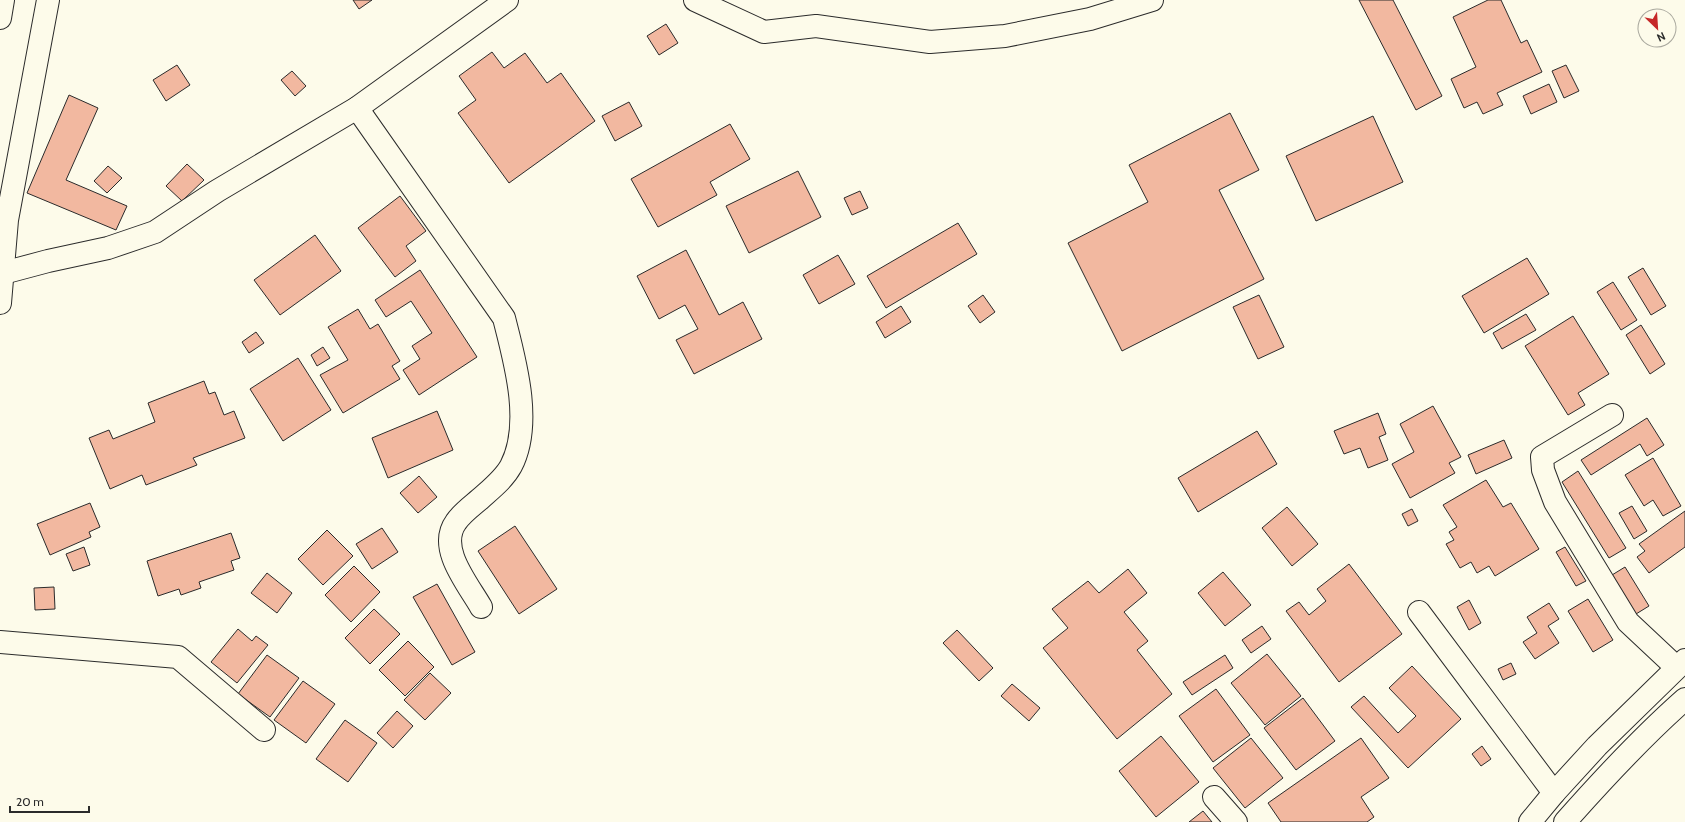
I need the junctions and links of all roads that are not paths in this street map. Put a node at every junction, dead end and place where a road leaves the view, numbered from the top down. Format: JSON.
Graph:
{"nodes":[{"id":1,"x":3,"y":0,"type":"edge"},
{"id":2,"x":48,"y":0,"type":"edge"},
{"id":3,"x":507,"y":0,"type":"edge"},
{"id":4,"x":695,"y":0,"type":"edge"},
{"id":5,"x":1152,"y":0,"type":"edge"},
{"id":6,"x":0,"y":18,"type":"edge"},
{"id":7,"x":357,"y":108,"type":"junction"},
{"id":8,"x":3,"y":274,"type":"junction"},
{"id":9,"x":0,"y":303,"type":"edge"},
{"id":10,"x":1612,"y":415,"type":"dead end"},
{"id":11,"x":481,"y":607,"type":"dead end"},
{"id":12,"x":1419,"y":612,"type":"dead end"},
{"id":13,"x":0,"y":642,"type":"edge"},
{"id":14,"x":1680,"y":664,"type":"edge"},
{"id":15,"x":1685,"y":699,"type":"edge"},
{"id":16,"x":264,"y":730,"type":"dead end"},
{"id":17,"x":1554,"y":792,"type":"junction"},
{"id":18,"x":1214,"y":797,"type":"dead end"},
{"id":19,"x":1236,"y":822,"type":"edge"},
{"id":20,"x":1530,"y":822,"type":"edge"},
{"id":21,"x":1565,"y":822,"type":"edge"}],
"edges":[{"from":1,"to":6,"type":"street"},
{"from":2,"to":8,"type":"street"},
{"from":3,"to":7,"type":"street"},
{"from":4,"to":5,"type":"street"},
{"from":7,"to":8,"type":"street"},
{"from":7,"to":11,"type":"street"},
{"from":8,"to":9,"type":"street"},
{"from":10,"to":14,"type":"street"},
{"from":12,"to":17,"type":"street"},
{"from":13,"to":16,"type":"street"},
{"from":14,"to":17,"type":"street"},
{"from":15,"to":21,"type":"street"},
{"from":17,"to":20,"type":"street"},
{"from":18,"to":19,"type":"street"}]}
